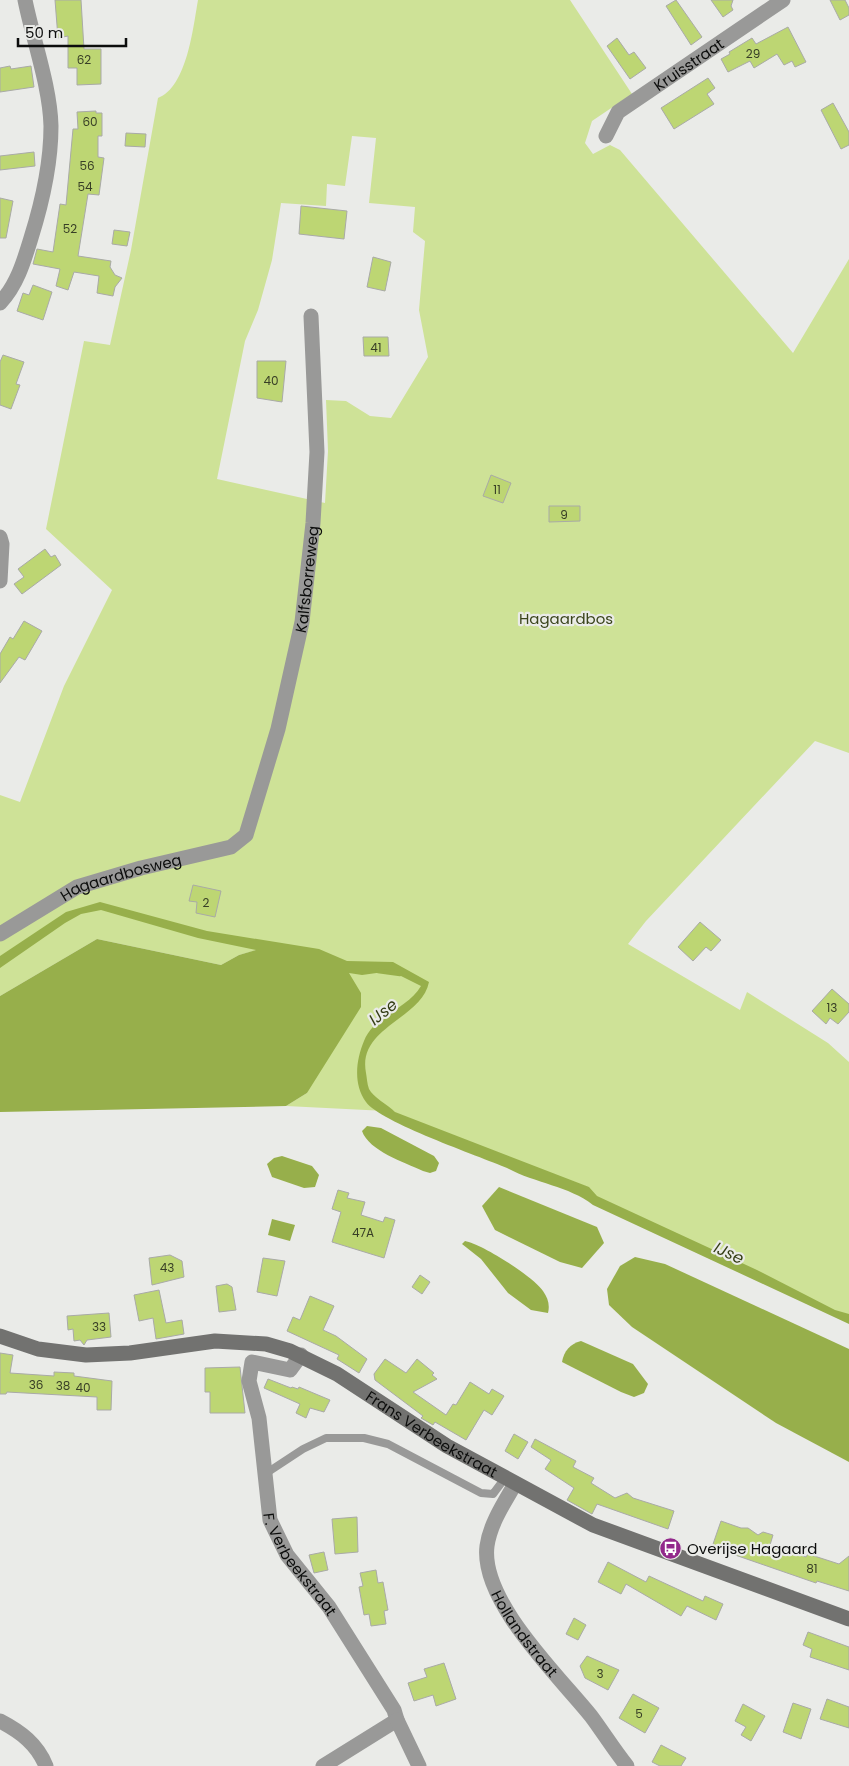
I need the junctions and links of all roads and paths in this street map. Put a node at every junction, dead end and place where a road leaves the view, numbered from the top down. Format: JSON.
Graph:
{"nodes":[{"id":1,"x":25,"y":0,"type":"edge"},
{"id":2,"x":782,"y":0,"type":"edge"},
{"id":3,"x":606,"y":136,"type":"dead end"},
{"id":4,"x":0,"y":302,"type":"edge"},
{"id":5,"x":311,"y":316,"type":"dead end"},
{"id":6,"x":0,"y":537,"type":"edge"},
{"id":7,"x":0,"y":581,"type":"edge"},
{"id":8,"x":246,"y":835,"type":"joint"},
{"id":9,"x":0,"y":934,"type":"edge"},
{"id":10,"x":0,"y":1336,"type":"edge"},
{"id":11,"x":301,"y":1355,"type":"junction"},
{"id":12,"x":266,"y":1474,"type":"junction"},
{"id":13,"x":510,"y":1481,"type":"junction"},
{"id":14,"x":849,"y":1619,"type":"edge"},
{"id":15,"x":397,"y":1720,"type":"junction"},
{"id":16,"x":0,"y":1721,"type":"edge"},
{"id":17,"x":46,"y":1766,"type":"edge"},
{"id":18,"x":323,"y":1766,"type":"edge"},
{"id":19,"x":420,"y":1766,"type":"edge"},
{"id":20,"x":627,"y":1766,"type":"edge"}],
"edges":[{"from":1,"to":4,"type":"street"},
{"from":2,"to":3,"type":"street","name":"Kruisstraat"},
{"from":5,"to":8,"type":"street","name":"Kalfsborreweg"},
{"from":6,"to":7,"type":"street"},
{"from":8,"to":9,"type":"street","name":"Hagaardbosweg"},
{"from":10,"to":11,"type":"main road","name":"Frans Verbeekstraat"},
{"from":11,"to":12,"type":"street","name":"F. Verbeekstraat"},
{"from":11,"to":13,"type":"main road","name":"Frans Verbeekstraat"},
{"from":12,"to":13,"type":"lane"},
{"from":12,"to":15,"type":"street","name":"F. Verbeekstraat"},
{"from":13,"to":14,"type":"main road","name":"Frans Verbeekstraat"},
{"from":13,"to":20,"type":"street","name":"Hollandstraat"},
{"from":15,"to":18,"type":"street"},
{"from":15,"to":19,"type":"street","name":"F. Verbeekstraat"},
{"from":16,"to":17,"type":"street"}]}
